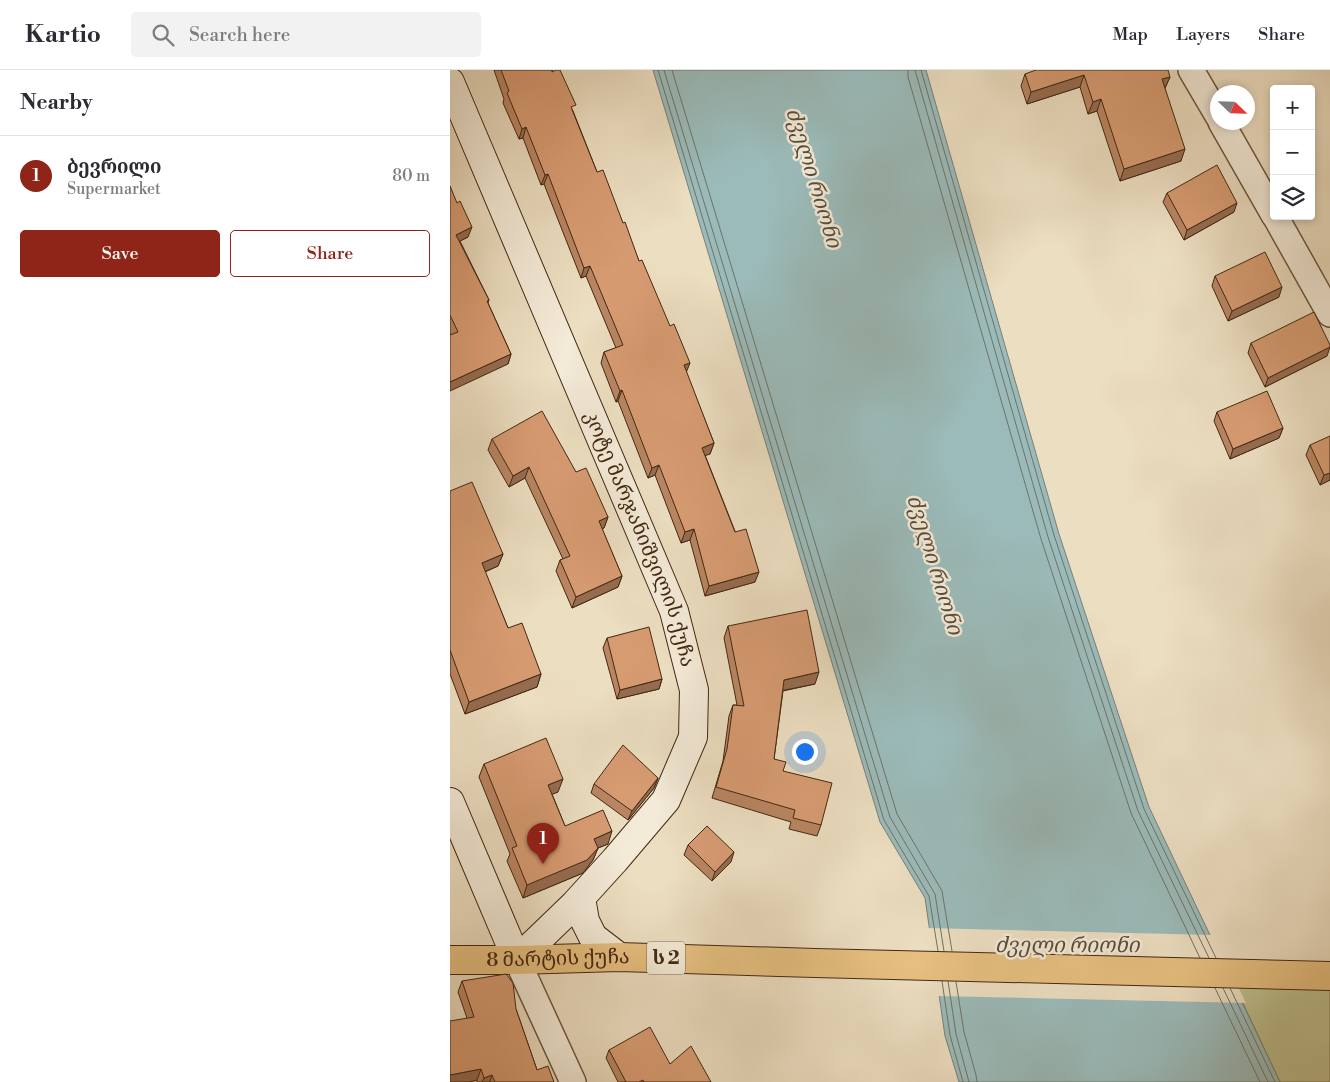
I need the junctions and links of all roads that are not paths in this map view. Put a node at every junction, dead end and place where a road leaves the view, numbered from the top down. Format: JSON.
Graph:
{"nodes":[{"id":1,"x":1191,"y":70,"type":"edge"},
{"id":2,"x":450,"y":82,"type":"edge"},
{"id":3,"x":1210,"y":102,"type":"edge"},
{"id":4,"x":1226,"y":130,"type":"edge"},
{"id":5,"x":1270,"y":208,"type":"edge"},
{"id":6,"x":1277,"y":220,"type":"edge"},
{"id":7,"x":1330,"y":314,"type":"edge"},
{"id":8,"x":450,"y":802,"type":"edge"},
{"id":9,"x":581,"y":898,"type":"junction"},
{"id":10,"x":619,"y":957,"type":"junction"},
{"id":11,"x":450,"y":960,"type":"edge"},
{"id":12,"x":517,"y":960,"type":"junction"},
{"id":13,"x":1330,"y":976,"type":"edge"},
{"id":14,"x":573,"y":1082,"type":"edge"}],
"edges":[{"from":1,"to":3,"type":"street"},
{"from":2,"to":9,"type":"street","name":"კოტე მარჯანიშვილის ქუჩა"},
{"from":4,"to":5,"type":"street"},
{"from":6,"to":7,"type":"street"},
{"from":8,"to":12,"type":"street"},
{"from":9,"to":10,"type":"street"},
{"from":9,"to":12,"type":"street","name":"კოტე მარჯანიშვილის ქუჩა"},
{"from":10,"to":12,"type":"highway","name":"8 მარტის ქუჩა","number":"ს 2"},
{"from":10,"to":13,"type":"highway","name":"8 მარტის ქუჩა","number":"ს 2"},
{"from":11,"to":12,"type":"highway","name":"8 მარტის ქუჩა","number":"ს 2"},
{"from":12,"to":14,"type":"street"}]}
